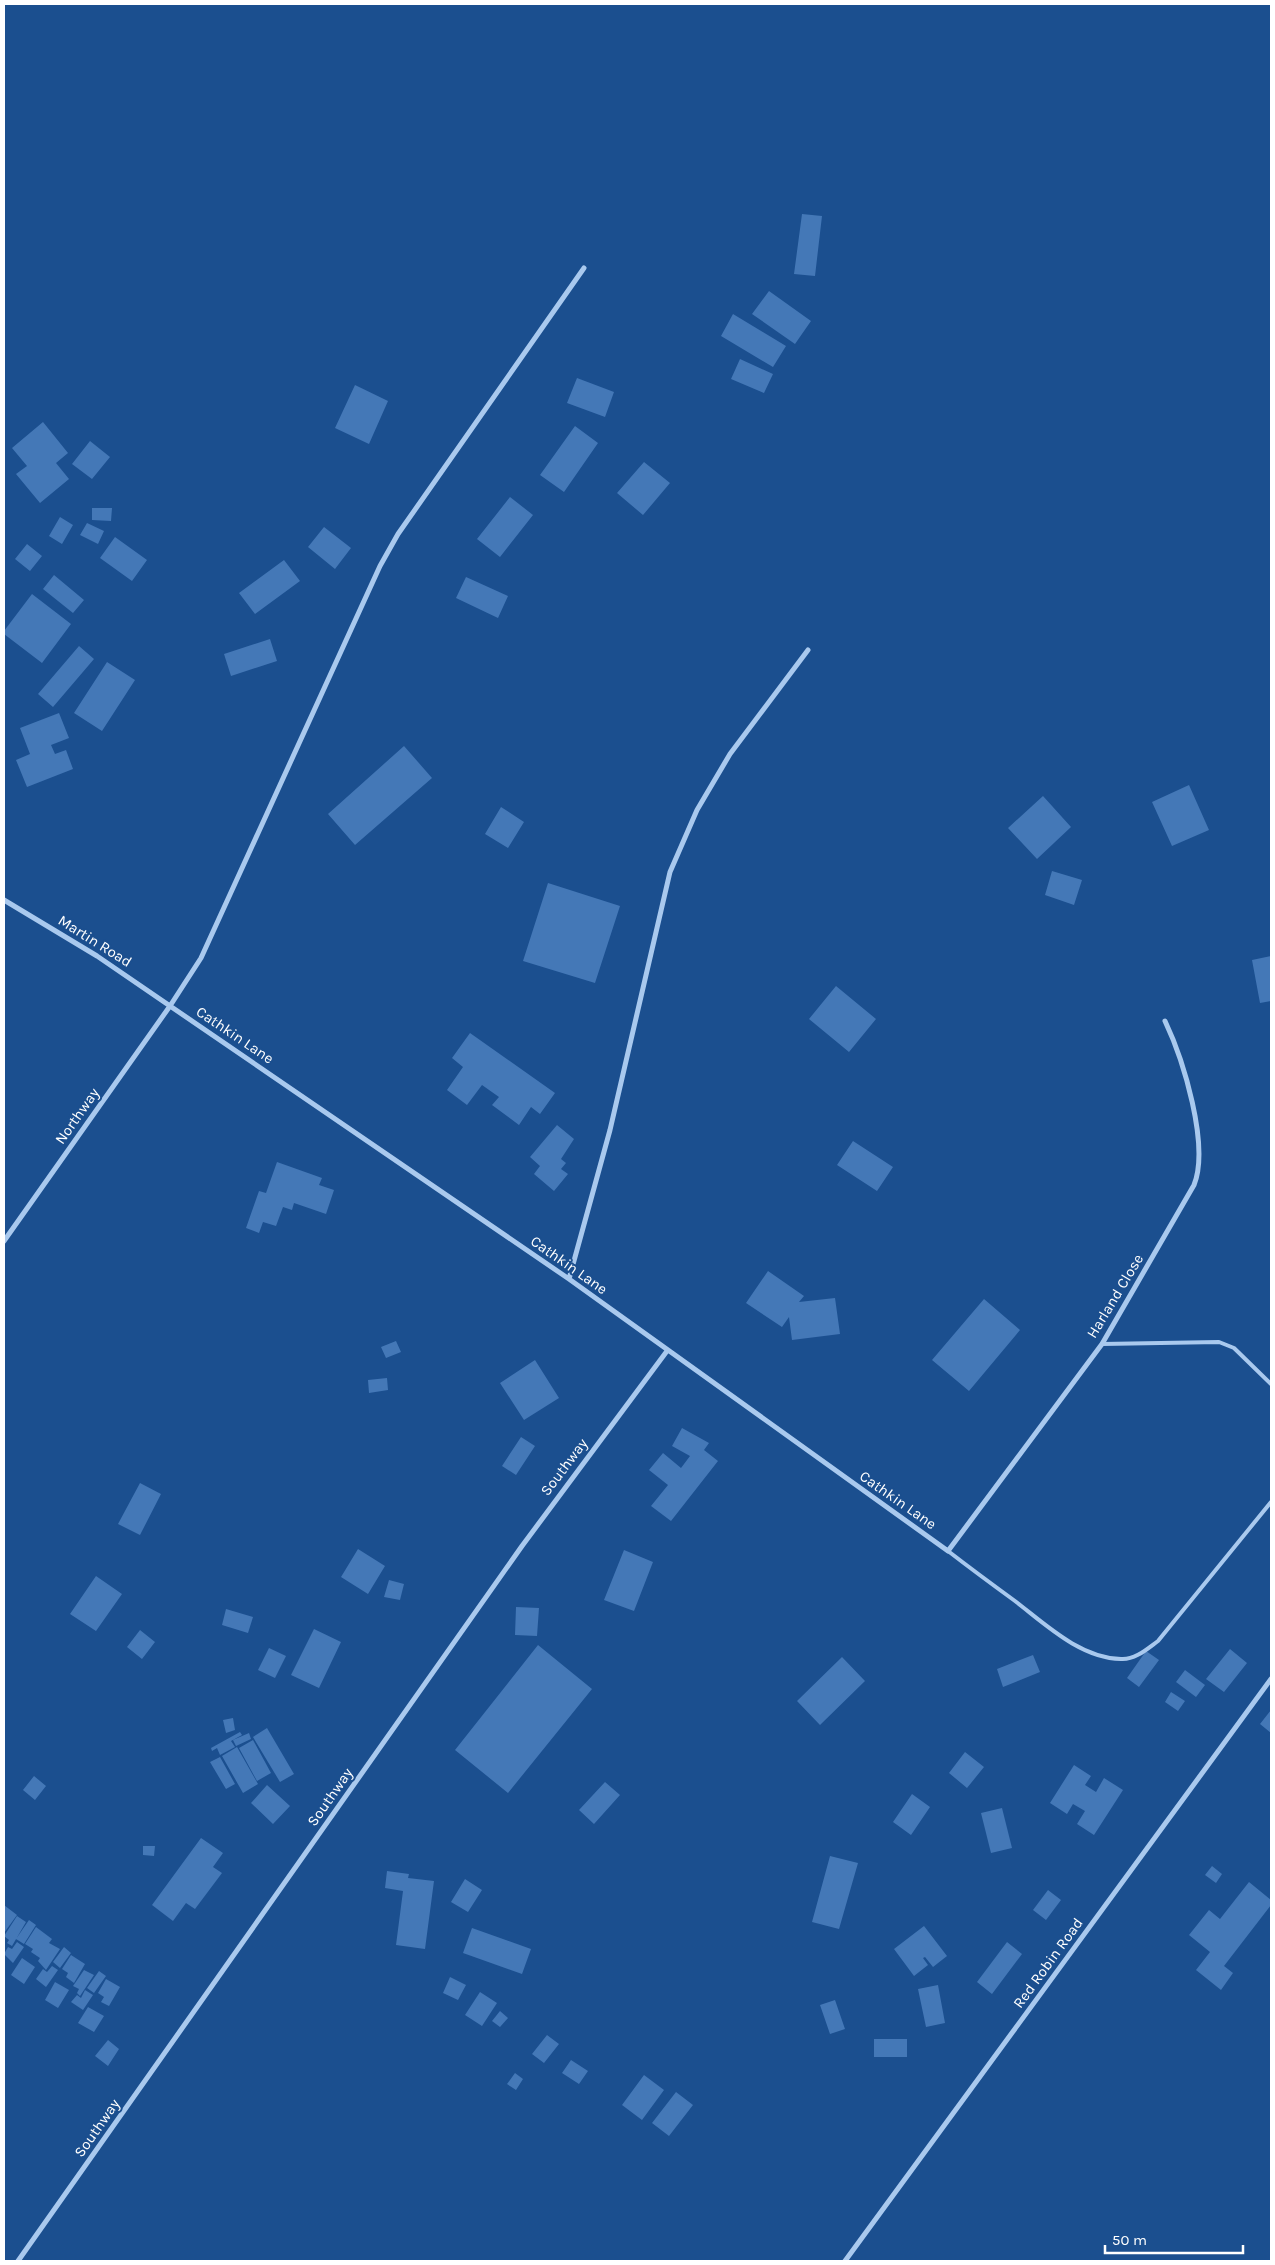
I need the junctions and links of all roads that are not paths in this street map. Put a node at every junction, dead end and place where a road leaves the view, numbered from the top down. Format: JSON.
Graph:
{"nodes":[{"id":1,"x":584,"y":268,"type":"dead end"},
{"id":2,"x":808,"y":650,"type":"dead end"},
{"id":3,"x":4,"y":900,"type":"edge"},
{"id":4,"x":170,"y":1006,"type":"junction"},
{"id":5,"x":1165,"y":1021,"type":"dead end"},
{"id":6,"x":4,"y":1241,"type":"edge"},
{"id":7,"x":568,"y":1279,"type":"junction"},
{"id":8,"x":1102,"y":1344,"type":"junction"},
{"id":9,"x":667,"y":1351,"type":"junction"},
{"id":10,"x":1271,"y":1384,"type":"edge"},
{"id":11,"x":1271,"y":1502,"type":"edge"},
{"id":12,"x":948,"y":1551,"type":"junction"},
{"id":13,"x":1271,"y":1678,"type":"edge"},
{"id":14,"x":18,"y":2261,"type":"edge"},
{"id":15,"x":844,"y":2261,"type":"edge"}],
"edges":[{"from":1,"to":4,"type":"street","name":"Northway"},
{"from":2,"to":7,"type":"street"},
{"from":3,"to":4,"type":"street","name":"Martin Road"},
{"from":4,"to":6,"type":"street","name":"Northway"},
{"from":4,"to":7,"type":"street","name":"Cathkin Lane"},
{"from":5,"to":8,"type":"street","name":"Harland Close"},
{"from":7,"to":9,"type":"street","name":"Cathkin Lane"},
{"from":8,"to":10,"type":"lane"},
{"from":8,"to":12,"type":"street","name":"Harland Close"},
{"from":9,"to":12,"type":"street","name":"Cathkin Lane"},
{"from":9,"to":14,"type":"street","name":"Southway"},
{"from":11,"to":12,"type":"lane"},
{"from":13,"to":15,"type":"street","name":"Red Robin Road"}]}
